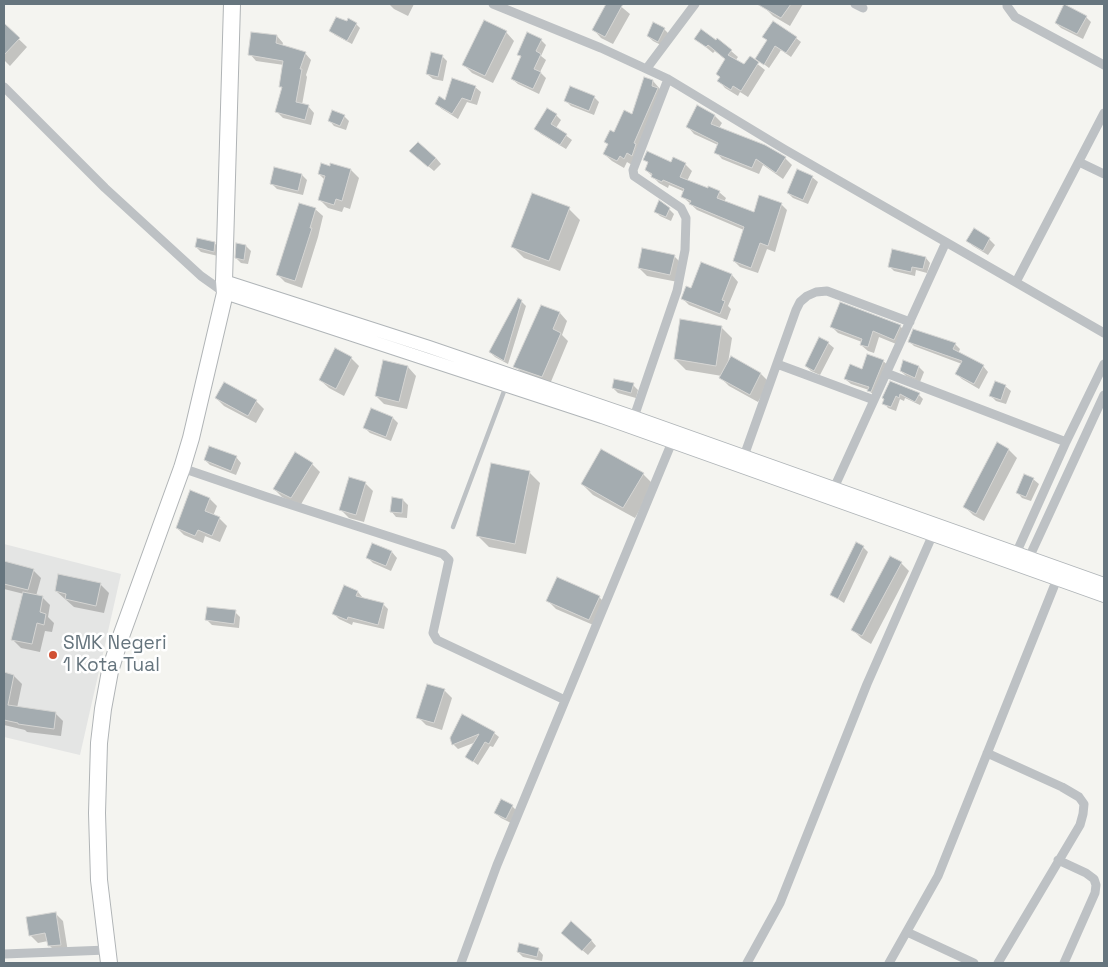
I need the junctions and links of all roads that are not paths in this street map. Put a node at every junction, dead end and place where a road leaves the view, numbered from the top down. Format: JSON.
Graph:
{"nodes":[{"id":1,"x":232,"y":4,"type":"edge"},
{"id":2,"x":493,"y":4,"type":"edge"},
{"id":3,"x":695,"y":4,"type":"edge"},
{"id":4,"x":1007,"y":4,"type":"edge"},
{"id":5,"x":1104,"y":65,"type":"edge"},
{"id":6,"x":647,"y":68,"type":"junction"},
{"id":7,"x":668,"y":79,"type":"junction"},
{"id":8,"x":4,"y":87,"type":"edge"},
{"id":9,"x":1104,"y":113,"type":"edge"},
{"id":10,"x":1079,"y":162,"type":"junction"},
{"id":11,"x":1104,"y":174,"type":"edge"},
{"id":12,"x":946,"y":242,"type":"junction"},
{"id":13,"x":1016,"y":282,"type":"junction"},
{"id":14,"x":225,"y":287,"type":"junction"},
{"id":15,"x":910,"y":322,"type":"junction"},
{"id":16,"x":1104,"y":333,"type":"edge"},
{"id":17,"x":777,"y":364,"type":"junction"},
{"id":18,"x":1104,"y":364,"type":"edge"},
{"id":19,"x":886,"y":373,"type":"junction"},
{"id":20,"x":507,"y":380,"type":"junction"},
{"id":21,"x":1104,"y":395,"type":"edge"},
{"id":22,"x":874,"y":400,"type":"junction"},
{"id":23,"x":634,"y":417,"type":"junction"},
{"id":24,"x":672,"y":442,"type":"junction"},
{"id":25,"x":1066,"y":442,"type":"junction"},
{"id":26,"x":744,"y":456,"type":"junction"},
{"id":27,"x":182,"y":468,"type":"junction"},
{"id":28,"x":834,"y":488,"type":"junction"},
{"id":29,"x":453,"y":527,"type":"dead end"},
{"id":30,"x":933,"y":534,"type":"junction"},
{"id":31,"x":1021,"y":560,"type":"junction"},
{"id":32,"x":1057,"y":579,"type":"junction"},
{"id":33,"x":1104,"y":584,"type":"edge"},
{"id":34,"x":1104,"y":596,"type":"edge"},
{"id":35,"x":565,"y":700,"type":"junction"},
{"id":36,"x":987,"y":753,"type":"junction"},
{"id":37,"x":1058,"y":860,"type":"junction"},
{"id":38,"x":907,"y":932,"type":"junction"},
{"id":39,"x":4,"y":954,"type":"edge"},
{"id":40,"x":108,"y":957,"type":"edge"},
{"id":41,"x":461,"y":963,"type":"edge"},
{"id":42,"x":747,"y":963,"type":"edge"},
{"id":43,"x":889,"y":963,"type":"edge"},
{"id":44,"x":974,"y":963,"type":"edge"},
{"id":45,"x":998,"y":963,"type":"edge"},
{"id":46,"x":1064,"y":963,"type":"edge"}],
"edges":[{"from":1,"to":14,"type":"highway"},
{"from":2,"to":6,"type":"street"},
{"from":3,"to":6,"type":"street"},
{"from":4,"to":5,"type":"street"},
{"from":6,"to":7,"type":"street"},
{"from":7,"to":12,"type":"street"},
{"from":7,"to":23,"type":"street"},
{"from":8,"to":14,"type":"street"},
{"from":9,"to":10,"type":"street"},
{"from":10,"to":11,"type":"street"},
{"from":10,"to":13,"type":"street"},
{"from":12,"to":13,"type":"street"},
{"from":12,"to":15,"type":"street"},
{"from":13,"to":16,"type":"street"},
{"from":14,"to":20,"type":"street"},
{"from":14,"to":27,"type":"highway"},
{"from":15,"to":17,"type":"street"},
{"from":15,"to":19,"type":"street"},
{"from":17,"to":22,"type":"street"},
{"from":17,"to":26,"type":"street"},
{"from":18,"to":25,"type":"street"},
{"from":19,"to":22,"type":"street"},
{"from":19,"to":25,"type":"street"},
{"from":20,"to":23,"type":"street"},
{"from":20,"to":24,"type":"street"},
{"from":20,"to":29,"type":"lane"},
{"from":21,"to":31,"type":"street"},
{"from":22,"to":28,"type":"street"},
{"from":23,"to":26,"type":"street"},
{"from":24,"to":30,"type":"street"},
{"from":24,"to":35,"type":"street"},
{"from":25,"to":31,"type":"street"},
{"from":26,"to":28,"type":"street"},
{"from":27,"to":35,"type":"street"},
{"from":27,"to":40,"type":"highway"},
{"from":28,"to":31,"type":"street"},
{"from":30,"to":31,"type":"street"},
{"from":30,"to":42,"type":"street"},
{"from":31,"to":32,"type":"street"},
{"from":31,"to":33,"type":"street"},
{"from":32,"to":34,"type":"street"},
{"from":32,"to":36,"type":"street"},
{"from":35,"to":41,"type":"street"},
{"from":36,"to":37,"type":"street"},
{"from":36,"to":38,"type":"street"},
{"from":37,"to":45,"type":"street"},
{"from":37,"to":46,"type":"street"},
{"from":38,"to":43,"type":"street"},
{"from":38,"to":44,"type":"street"},
{"from":39,"to":40,"type":"street"}]}
